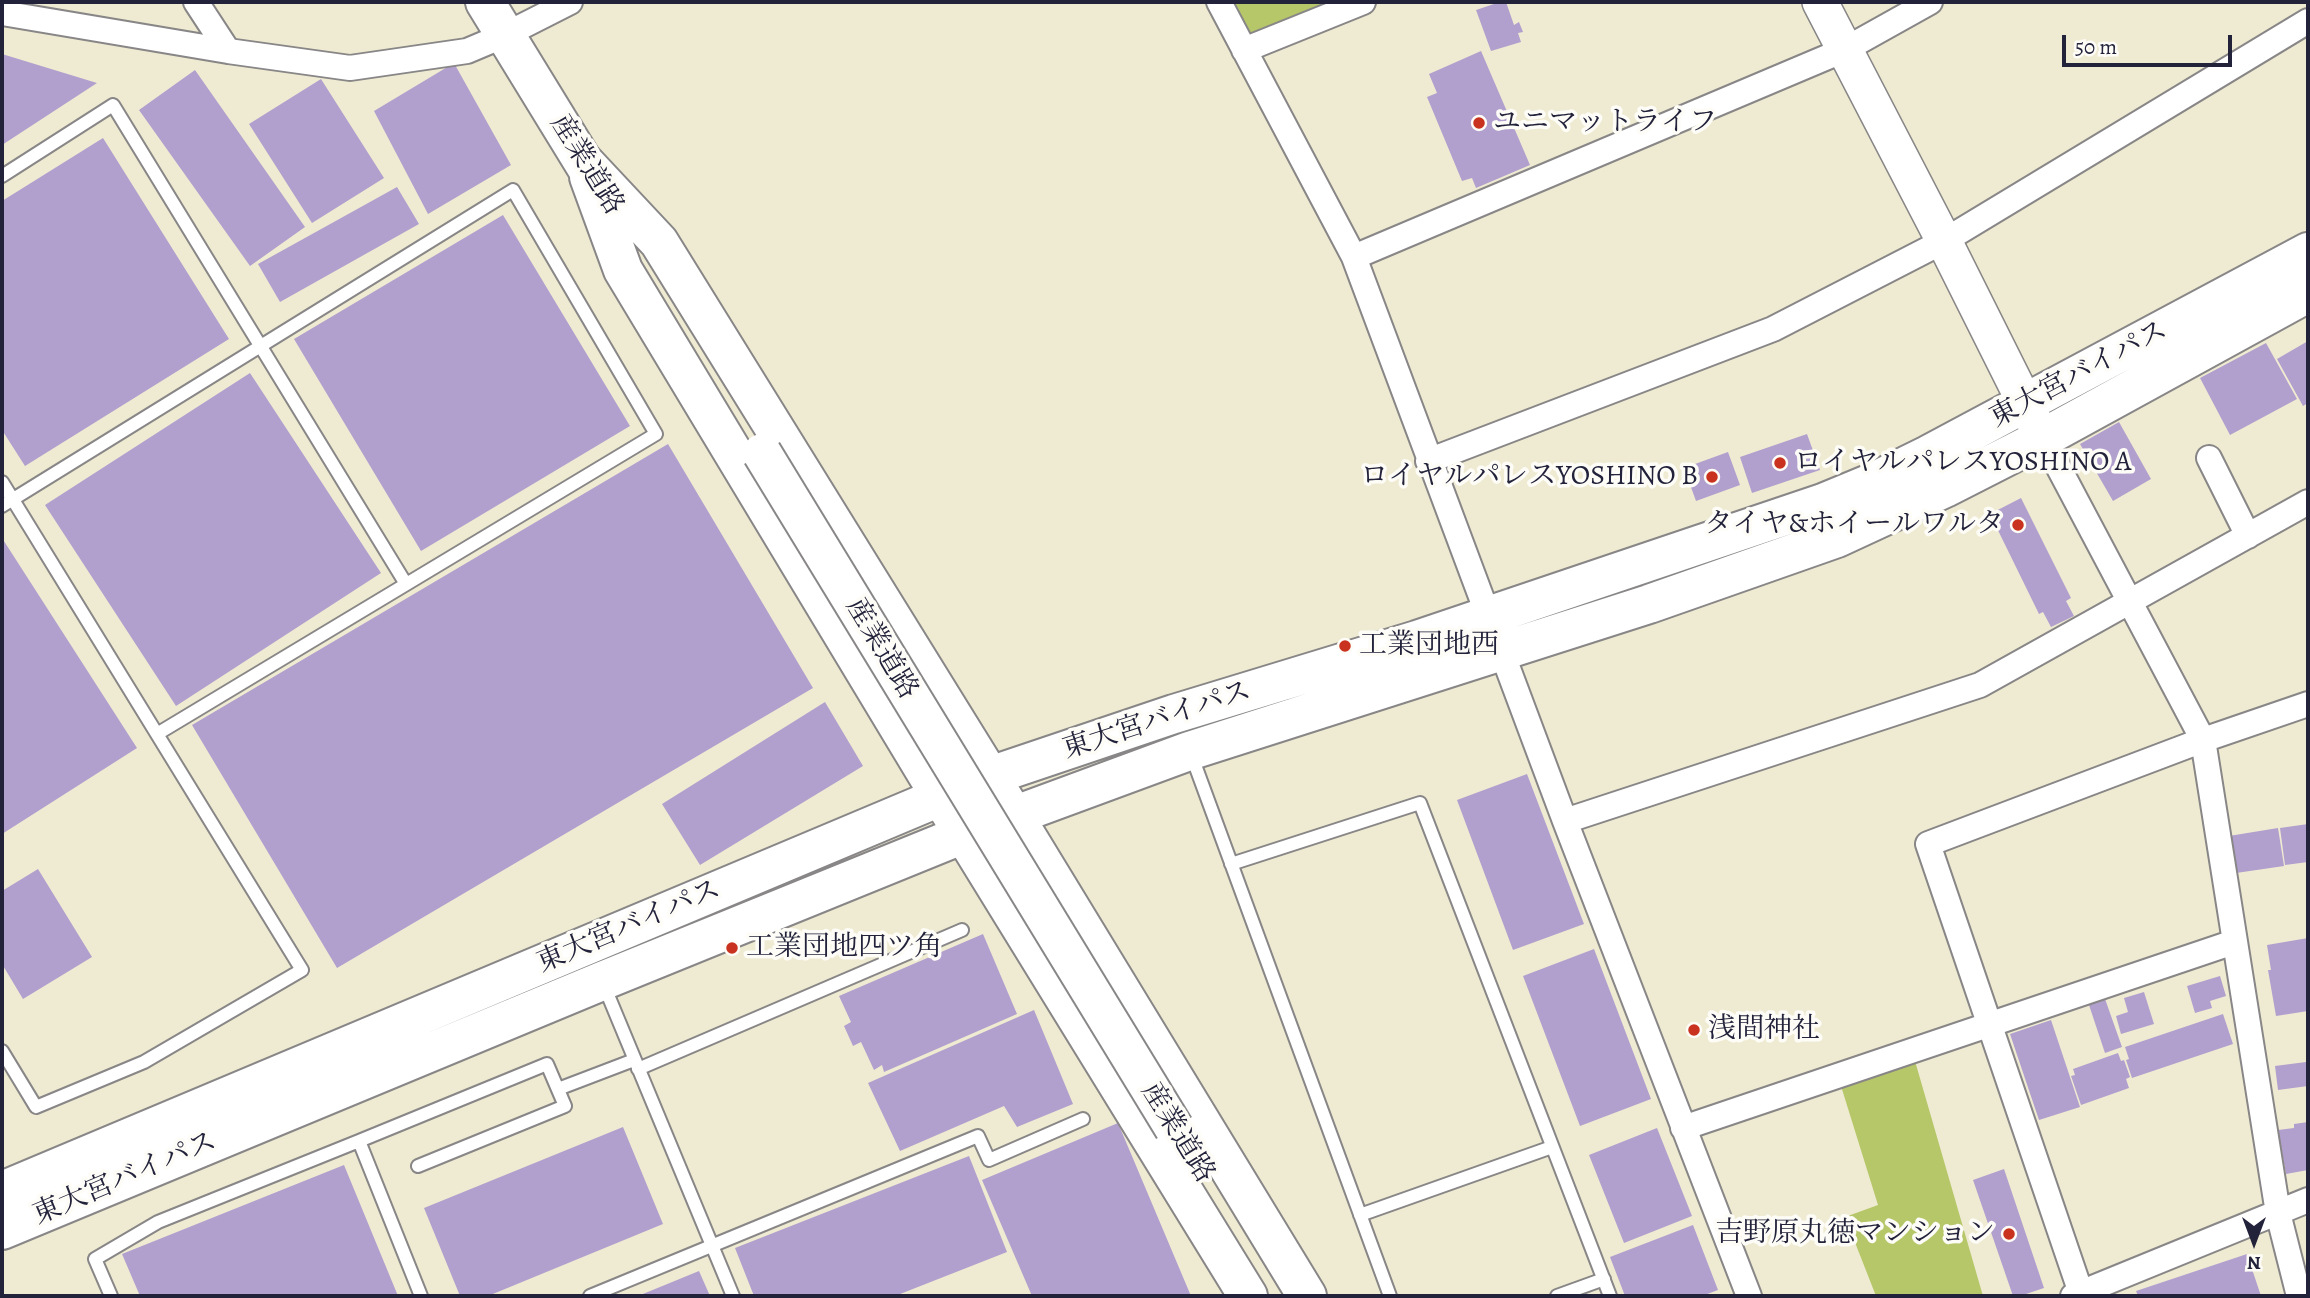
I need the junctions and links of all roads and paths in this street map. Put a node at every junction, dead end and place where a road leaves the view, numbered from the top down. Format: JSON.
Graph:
{"nodes":[{"id":1,"x":197,"y":2,"type":"edge"},
{"id":2,"x":485,"y":2,"type":"edge"},
{"id":3,"x":570,"y":2,"type":"edge"},
{"id":4,"x":1219,"y":2,"type":"edge"},
{"id":5,"x":1363,"y":2,"type":"edge"},
{"id":6,"x":1820,"y":2,"type":"edge"},
{"id":7,"x":1930,"y":2,"type":"edge"},
{"id":8,"x":2,"y":13,"type":"edge"},
{"id":9,"x":2308,"y":21,"type":"edge"},
{"id":10,"x":505,"y":35,"type":"junction"},
{"id":11,"x":1244,"y":50,"type":"junction"},
{"id":12,"x":1844,"y":50,"type":"junction"},
{"id":13,"x":228,"y":51,"type":"junction"},
{"id":14,"x":584,"y":162,"type":"junction"},
{"id":15,"x":2,"y":176,"type":"edge"},
{"id":16,"x":1944,"y":241,"type":"junction"},
{"id":17,"x":2308,"y":252,"type":"edge"},
{"id":18,"x":1354,"y":257,"type":"junction"},
{"id":19,"x":2308,"y":293,"type":"edge"},
{"id":20,"x":261,"y":346,"type":"junction"},
{"id":21,"x":2025,"y":404,"type":"junction"},
{"id":22,"x":2043,"y":438,"type":"junction"},
{"id":23,"x":2208,"y":458,"type":"dead end"},
{"id":24,"x":1428,"y":461,"type":"junction"},
{"id":25,"x":2,"y":482,"type":"edge"},
{"id":26,"x":2308,"y":502,"type":"edge"},
{"id":27,"x":7,"y":503,"type":"edge"},
{"id":28,"x":2248,"y":536,"type":"junction"},
{"id":29,"x":406,"y":584,"type":"junction"},
{"id":30,"x":2132,"y":602,"type":"junction"},
{"id":31,"x":1488,"y":616,"type":"junction"},
{"id":32,"x":1501,"y":652,"type":"junction"},
{"id":33,"x":2308,"y":704,"type":"edge"},
{"id":34,"x":157,"y":734,"type":"junction"},
{"id":35,"x":2203,"y":740,"type":"junction"},
{"id":36,"x":1189,"y":751,"type":"junction"},
{"id":37,"x":990,"y":776,"type":"junction"},
{"id":38,"x":940,"y":796,"type":"junction"},
{"id":39,"x":1014,"y":816,"type":"junction"},
{"id":40,"x":1565,"y":821,"type":"junction"},
{"id":41,"x":964,"y":834,"type":"junction"},
{"id":42,"x":1231,"y":863,"type":"junction"},
{"id":43,"x":962,"y":930,"type":"dead end"},
{"id":44,"x":2234,"y":942,"type":"junction"},
{"id":45,"x":602,"y":981,"type":"junction"},
{"id":46,"x":1989,"y":1024,"type":"junction"},
{"id":47,"x":2,"y":1051,"type":"edge"},
{"id":48,"x":636,"y":1065,"type":"junction"},
{"id":49,"x":558,"y":1089,"type":"junction"},
{"id":50,"x":1083,"y":1119,"type":"dead end"},
{"id":51,"x":1683,"y":1128,"type":"junction"},
{"id":52,"x":359,"y":1141,"type":"junction"},
{"id":53,"x":1552,"y":1147,"type":"junction"},
{"id":54,"x":418,"y":1166,"type":"dead end"},
{"id":55,"x":2,"y":1191,"type":"edge"},
{"id":56,"x":2308,"y":1200,"type":"edge"},
{"id":57,"x":2278,"y":1213,"type":"junction"},
{"id":58,"x":1360,"y":1215,"type":"junction"},
{"id":59,"x":2,"y":1230,"type":"edge"},
{"id":60,"x":712,"y":1246,"type":"junction"},
{"id":61,"x":1604,"y":1279,"type":"junction"},
{"id":62,"x":2078,"y":1295,"type":"edge"},
{"id":63,"x":111,"y":1296,"type":"edge"},
{"id":64,"x":421,"y":1296,"type":"edge"},
{"id":65,"x":590,"y":1296,"type":"edge"},
{"id":66,"x":733,"y":1296,"type":"edge"},
{"id":67,"x":1248,"y":1296,"type":"edge"},
{"id":68,"x":1278,"y":1296,"type":"edge"},
{"id":69,"x":1307,"y":1296,"type":"edge"},
{"id":70,"x":1390,"y":1296,"type":"edge"},
{"id":71,"x":1557,"y":1296,"type":"edge"},
{"id":72,"x":1610,"y":1296,"type":"edge"},
{"id":73,"x":1749,"y":1296,"type":"edge"},
{"id":74,"x":2299,"y":1296,"type":"edge"}],
"edges":[{"from":1,"to":13,"type":"street"},
{"from":2,"to":10,"type":"main road","name":"産業道路"},
{"from":3,"to":10,"type":"street"},
{"from":4,"to":11,"type":"street"},
{"from":5,"to":11,"type":"street"},
{"from":6,"to":12,"type":"street"},
{"from":7,"to":12,"type":"street"},
{"from":8,"to":13,"type":"street"},
{"from":9,"to":16,"type":"street"},
{"from":10,"to":13,"type":"street"},
{"from":10,"to":14,"type":"main road","name":"産業道路"},
{"from":11,"to":18,"type":"street"},
{"from":12,"to":16,"type":"street"},
{"from":12,"to":18,"type":"street"},
{"from":14,"to":37,"type":"main road"},
{"from":14,"to":38,"type":"main road"},
{"from":14,"to":68,"type":"main road","name":"産業道路","bridge":true},
{"from":15,"to":20,"type":"lane"},
{"from":16,"to":21,"type":"street"},
{"from":16,"to":24,"type":"street"},
{"from":17,"to":21,"type":"main road","name":"東大宮バイパス"},
{"from":18,"to":24,"type":"street"},
{"from":19,"to":22,"type":"main road","name":"東大宮バイパス"},
{"from":20,"to":27,"type":"lane"},
{"from":20,"to":29,"type":"lane"},
{"from":20,"to":29,"type":"lane"},
{"from":21,"to":22,"type":"street"},
{"from":21,"to":31,"type":"main road","name":"東大宮バイパス"},
{"from":22,"to":30,"type":"street"},
{"from":22,"to":32,"type":"main road","name":"東大宮バイパス"},
{"from":23,"to":28,"type":"street"},
{"from":24,"to":31,"type":"street"},
{"from":25,"to":27,"type":"lane"},
{"from":26,"to":28,"type":"street"},
{"from":27,"to":34,"type":"lane"},
{"from":28,"to":30,"type":"street"},
{"from":29,"to":34,"type":"lane"},
{"from":30,"to":35,"type":"street"},
{"from":30,"to":40,"type":"street"},
{"from":31,"to":32,"type":"street"},
{"from":31,"to":37,"type":"main road","name":"東大宮バイパス"},
{"from":32,"to":36,"type":"main road","name":"東大宮バイパス"},
{"from":32,"to":40,"type":"street"},
{"from":33,"to":35,"type":"street"},
{"from":34,"to":47,"type":"lane"},
{"from":35,"to":44,"type":"street"},
{"from":35,"to":46,"type":"street"},
{"from":36,"to":39,"type":"main road","name":"東大宮バイパス"},
{"from":36,"to":42,"type":"lane"},
{"from":37,"to":38,"type":"main road","name":"東大宮バイパス"},
{"from":37,"to":39,"type":"main road"},
{"from":38,"to":41,"type":"main road"},
{"from":38,"to":55,"type":"main road","name":"東大宮バイパス"},
{"from":39,"to":41,"type":"main road","name":"東大宮バイパス"},
{"from":39,"to":69,"type":"main road"},
{"from":40,"to":51,"type":"street"},
{"from":41,"to":45,"type":"main road","name":"東大宮バイパス"},
{"from":41,"to":67,"type":"main road"},
{"from":42,"to":53,"type":"lane"},
{"from":42,"to":58,"type":"lane"},
{"from":43,"to":48,"type":"lane"},
{"from":44,"to":46,"type":"street"},
{"from":44,"to":57,"type":"street"},
{"from":45,"to":48,"type":"lane"},
{"from":45,"to":59,"type":"main road","name":"東大宮バイパス"},
{"from":46,"to":51,"type":"street"},
{"from":46,"to":62,"type":"street"},
{"from":48,"to":49,"type":"lane"},
{"from":48,"to":60,"type":"lane"},
{"from":49,"to":52,"type":"lane"},
{"from":49,"to":54,"type":"lane"},
{"from":50,"to":60,"type":"lane"},
{"from":51,"to":73,"type":"street"},
{"from":52,"to":63,"type":"lane"},
{"from":52,"to":64,"type":"lane"},
{"from":53,"to":58,"type":"lane"},
{"from":53,"to":61,"type":"lane"},
{"from":56,"to":57,"type":"street"},
{"from":57,"to":62,"type":"street"},
{"from":57,"to":74,"type":"street"},
{"from":58,"to":70,"type":"lane"},
{"from":60,"to":65,"type":"lane"},
{"from":60,"to":66,"type":"lane"},
{"from":61,"to":71,"type":"lane"},
{"from":61,"to":72,"type":"lane"}]}
